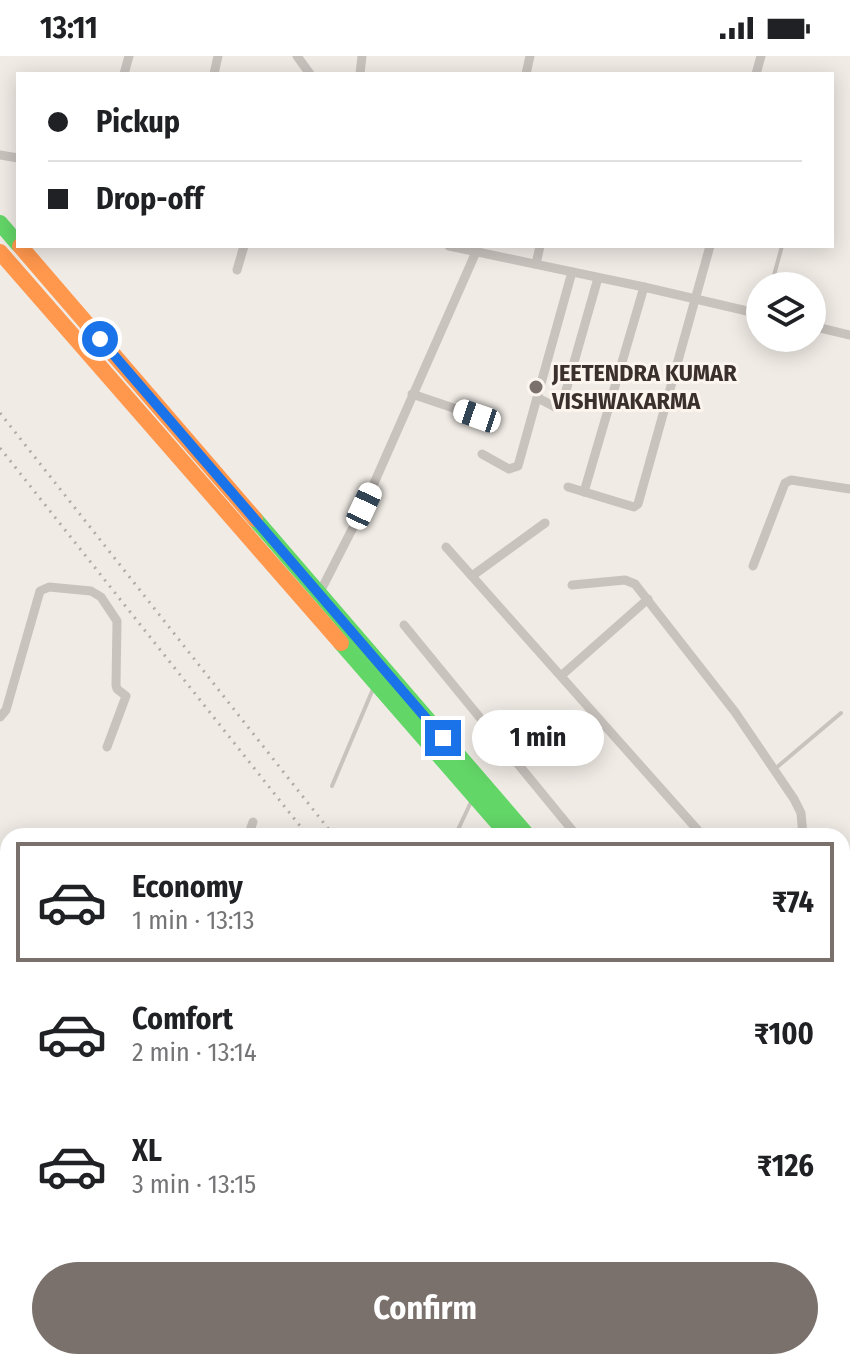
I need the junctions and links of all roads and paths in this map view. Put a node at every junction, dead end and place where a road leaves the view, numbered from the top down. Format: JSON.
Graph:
{"nodes":[{"id":1,"x":0,"y":223,"type":"edge"},
{"id":2,"x":16,"y":242,"type":"edge"},
{"id":3,"x":22,"y":248,"type":"edge"},
{"id":4,"x":243,"y":248,"type":"edge"},
{"id":5,"x":458,"y":248,"type":"edge"},
{"id":6,"x":540,"y":248,"type":"edge"},
{"id":7,"x":709,"y":248,"type":"edge"},
{"id":8,"x":781,"y":248,"type":"edge"},
{"id":9,"x":488,"y":250,"type":"edge"},
{"id":10,"x":0,"y":252,"type":"edge"},
{"id":11,"x":476,"y":252,"type":"junction"},
{"id":12,"x":536,"y":264,"type":"junction"},
{"id":13,"x":237,"y":270,"type":"dead end"},
{"id":14,"x":572,"y":272,"type":"junction"},
{"id":15,"x":775,"y":272,"type":"edge"},
{"id":16,"x":598,"y":278,"type":"junction"},
{"id":17,"x":644,"y":287,"type":"junction"},
{"id":18,"x":695,"y":299,"type":"junction"},
{"id":19,"x":746,"y":311,"type":"edge"},
{"id":20,"x":826,"y":329,"type":"edge"},
{"id":21,"x":850,"y":335,"type":"edge"},
{"id":22,"x":412,"y":394,"type":"junction"},
{"id":23,"x":538,"y":398,"type":"junction"},
{"id":24,"x":477,"y":416,"type":"dead end"},
{"id":25,"x":482,"y":454,"type":"dead end"},
{"id":26,"x":568,"y":487,"type":"dead end"},
{"id":27,"x":850,"y":489,"type":"edge"},
{"id":28,"x":584,"y":492,"type":"junction"},
{"id":29,"x":545,"y":523,"type":"dead end"},
{"id":30,"x":446,"y":547,"type":"dead end"},
{"id":31,"x":753,"y":566,"type":"dead end"},
{"id":32,"x":472,"y":576,"type":"junction"},
{"id":33,"x":572,"y":585,"type":"dead end"},
{"id":34,"x":319,"y":594,"type":"junction"},
{"id":35,"x":648,"y":599,"type":"junction"},
{"id":36,"x":404,"y":625,"type":"dead end"},
{"id":37,"x":562,"y":675,"type":"junction"},
{"id":38,"x":376,"y":684,"type":"junction"},
{"id":39,"x":841,"y":713,"type":"dead end"},
{"id":40,"x":0,"y":717,"type":"edge"},
{"id":41,"x":107,"y":747,"type":"dead end"},
{"id":42,"x":774,"y":769,"type":"junction"},
{"id":43,"x":332,"y":786,"type":"dead end"},
{"id":44,"x":474,"y":797,"type":"junction"},
{"id":45,"x":253,"y":822,"type":"dead end"},
{"id":46,"x":251,"y":828,"type":"edge"},
{"id":47,"x":459,"y":828,"type":"edge"},
{"id":48,"x":502,"y":828,"type":"edge"},
{"id":49,"x":521,"y":828,"type":"edge"},
{"id":50,"x":570,"y":828,"type":"edge"},
{"id":51,"x":696,"y":828,"type":"edge"},
{"id":52,"x":802,"y":828,"type":"edge"}],
"edges":[{"from":1,"to":2,"type":"highway"},
{"from":3,"to":34,"type":"highway"},
{"from":4,"to":13,"type":"street"},
{"from":5,"to":11,"type":"street"},
{"from":6,"to":12,"type":"street"},
{"from":7,"to":18,"type":"street"},
{"from":8,"to":15,"type":"lane"},
{"from":9,"to":11,"type":"street"},
{"from":9,"to":12,"type":"street"},
{"from":10,"to":38,"type":"highway"},
{"from":11,"to":22,"type":"street"},
{"from":12,"to":14,"type":"street"},
{"from":14,"to":16,"type":"street"},
{"from":14,"to":23,"type":"street"},
{"from":16,"to":17,"type":"street"},
{"from":16,"to":23,"type":"street"},
{"from":17,"to":18,"type":"street"},
{"from":17,"to":28,"type":"street"},
{"from":18,"to":19,"type":"street"},
{"from":18,"to":28,"type":"street"},
{"from":20,"to":21,"type":"street"},
{"from":22,"to":24,"type":"street"},
{"from":22,"to":34,"type":"street"},
{"from":23,"to":25,"type":"street"},
{"from":26,"to":28,"type":"street"},
{"from":27,"to":31,"type":"street"},
{"from":29,"to":32,"type":"street"},
{"from":30,"to":32,"type":"street"},
{"from":32,"to":37,"type":"street"},
{"from":33,"to":35,"type":"street"},
{"from":34,"to":49,"type":"highway"},
{"from":35,"to":37,"type":"street"},
{"from":35,"to":42,"type":"street"},
{"from":36,"to":50,"type":"street"},
{"from":37,"to":51,"type":"street"},
{"from":38,"to":43,"type":"lane"},
{"from":38,"to":44,"type":"highway"},
{"from":39,"to":42,"type":"lane"},
{"from":40,"to":41,"type":"street"},
{"from":42,"to":52,"type":"street"},
{"from":44,"to":47,"type":"lane"},
{"from":44,"to":48,"type":"highway"},
{"from":45,"to":46,"type":"street"}]}
